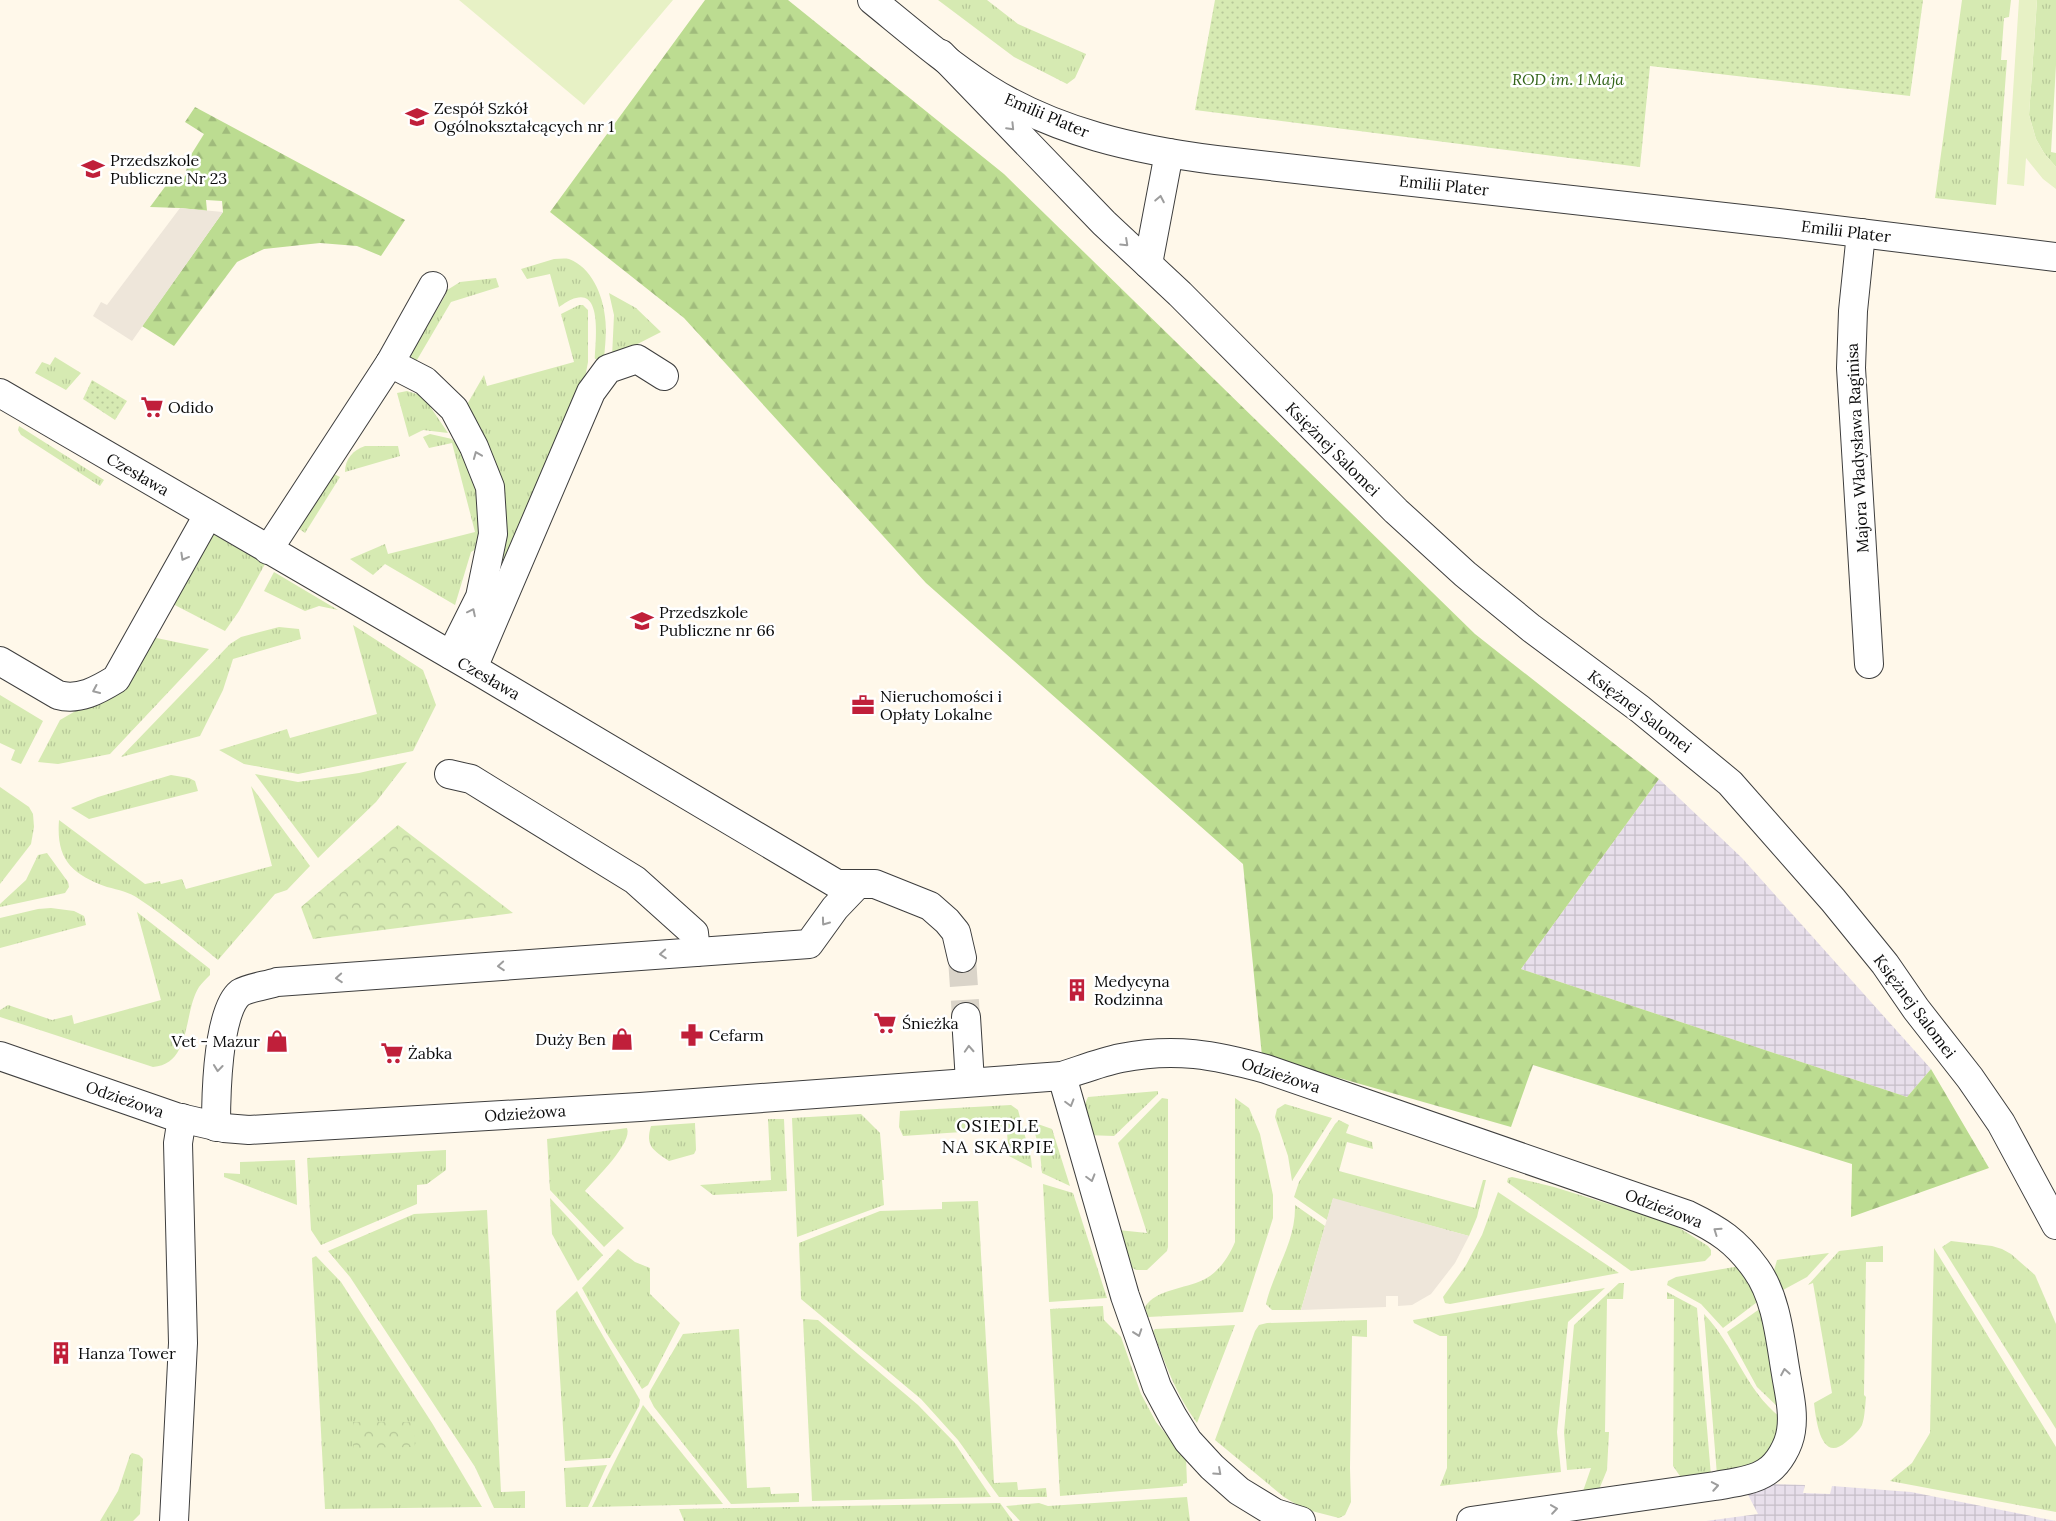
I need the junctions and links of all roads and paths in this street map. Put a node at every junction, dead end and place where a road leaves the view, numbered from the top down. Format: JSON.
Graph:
{"nodes":[{"id":1,"x":872,"y":0,"type":"edge"},
{"id":2,"x":941,"y":54,"type":"junction"},
{"id":3,"x":1169,"y":153,"type":"junction"},
{"id":4,"x":1861,"y":233,"type":"junction"},
{"id":5,"x":2056,"y":257,"type":"edge"},
{"id":6,"x":1148,"y":264,"type":"junction"},
{"id":7,"x":433,"y":286,"type":"dead end"},
{"id":8,"x":390,"y":363,"type":"junction"},
{"id":9,"x":664,"y":376,"type":"dead end"},
{"id":10,"x":0,"y":393,"type":"edge"},
{"id":11,"x":208,"y":515,"type":"junction"},
{"id":12,"x":268,"y":550,"type":"junction"},
{"id":13,"x":0,"y":661,"type":"edge"},
{"id":14,"x":462,"y":662,"type":"junction"},
{"id":15,"x":1869,"y":664,"type":"dead end"},
{"id":16,"x":449,"y":774,"type":"dead end"},
{"id":17,"x":857,"y":885,"type":"junction"},
{"id":18,"x":696,"y":952,"type":"junction"},
{"id":19,"x":962,"y":958,"type":"tunnel mouth"},
{"id":20,"x":966,"y":1017,"type":"tunnel mouth"},
{"id":21,"x":0,"y":1056,"type":"edge"},
{"id":22,"x":1062,"y":1076,"type":"junction"},
{"id":23,"x":970,"y":1082,"type":"junction"},
{"id":24,"x":182,"y":1118,"type":"junction"},
{"id":25,"x":216,"y":1127,"type":"junction"},
{"id":26,"x":2056,"y":1225,"type":"edge"},
{"id":27,"x":174,"y":1521,"type":"edge"},
{"id":28,"x":1301,"y":1521,"type":"edge"},
{"id":29,"x":1471,"y":1521,"type":"edge"}],
"edges":[{"from":1,"to":2,"type":"street","name":"Emilii Plater"},
{"from":2,"to":3,"type":"street","name":"Emilii Plater"},
{"from":2,"to":6,"type":"street","name":"Księżnej Salomei","one_way":true},
{"from":3,"to":4,"type":"street","name":"Emilii Plater"},
{"from":6,"to":3,"type":"street","one_way":true},
{"from":4,"to":5,"type":"street","name":"Emilii Plater"},
{"from":4,"to":15,"type":"street","name":"Majora Władysława Raginisa"},
{"from":6,"to":26,"type":"street","name":"Księżnej Salomei"},
{"from":7,"to":8,"type":"street"},
{"from":8,"to":12,"type":"street"},
{"from":14,"to":8,"type":"street","one_way":true},
{"from":9,"to":14,"type":"street"},
{"from":10,"to":11,"type":"street","name":"Czesława"},
{"from":11,"to":12,"type":"street","name":"Czesława"},
{"from":11,"to":13,"type":"street","one_way":true},
{"from":12,"to":14,"type":"street","name":"Czesława"},
{"from":14,"to":17,"type":"street","name":"Czesława"},
{"from":16,"to":18,"type":"street"},
{"from":17,"to":18,"type":"street","one_way":true},
{"from":17,"to":19,"type":"street","name":"Czesława"},
{"from":18,"to":25,"type":"street","one_way":true},
{"from":23,"to":20,"type":"street","one_way":true},
{"from":21,"to":24,"type":"street","name":"Odzieżowa"},
{"from":22,"to":23,"type":"street","name":"Odzieżowa"},
{"from":22,"to":28,"type":"street","one_way":true},
{"from":29,"to":22,"type":"street","name":"Odzieżowa","one_way":true},
{"from":23,"to":25,"type":"street","name":"Odzieżowa"},
{"from":24,"to":25,"type":"street","name":"Odzieżowa"},
{"from":24,"to":27,"type":"street"}]}
